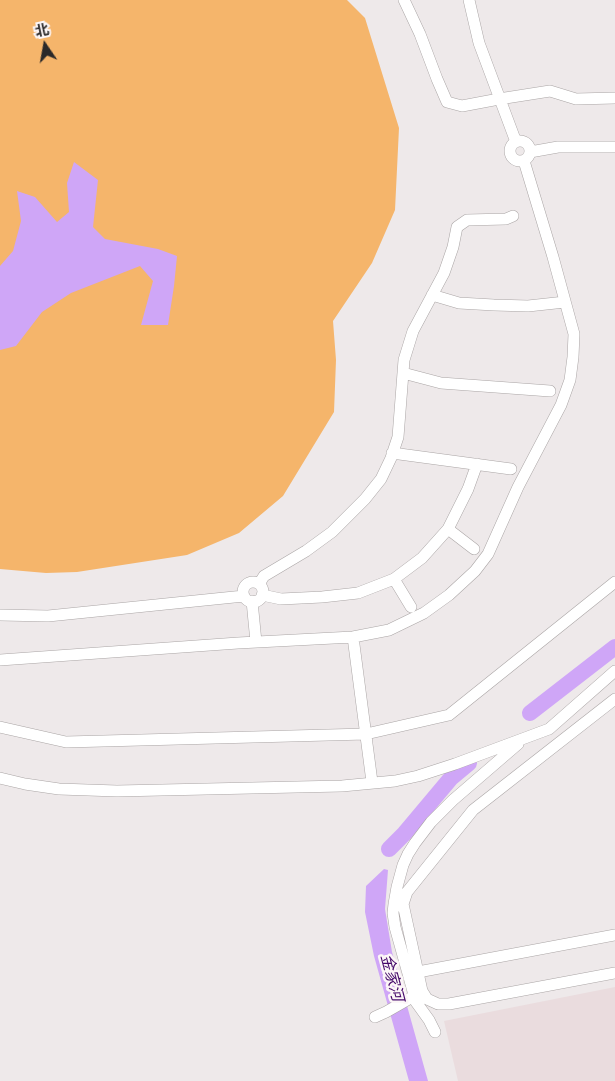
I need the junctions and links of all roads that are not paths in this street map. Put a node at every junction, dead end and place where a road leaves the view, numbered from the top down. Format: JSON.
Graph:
{"nodes":[{"id":1,"x":404,"y":0,"type":"edge"},
{"id":2,"x":469,"y":0,"type":"edge"},
{"id":3,"x":615,"y":98,"type":"edge"},
{"id":4,"x":499,"y":99,"type":"junction"},
{"id":5,"x":516,"y":142,"type":"junction"},
{"id":6,"x":615,"y":146,"type":"edge"},
{"id":7,"x":527,"y":156,"type":"junction"},
{"id":8,"x":513,"y":216,"type":"dead end"},
{"id":9,"x":432,"y":295,"type":"junction"},
{"id":10,"x":565,"y":302,"type":"junction"},
{"id":11,"x":403,"y":373,"type":"junction"},
{"id":12,"x":550,"y":391,"type":"dead end"},
{"id":13,"x":392,"y":453,"type":"junction"},
{"id":14,"x":476,"y":464,"type":"junction"},
{"id":15,"x":511,"y":469,"type":"dead end"},
{"id":16,"x":448,"y":529,"type":"junction"},
{"id":17,"x":474,"y":549,"type":"dead end"},
{"id":18,"x":394,"y":579,"type":"junction"},
{"id":19,"x":615,"y":582,"type":"edge"},
{"id":20,"x":254,"y":594,"type":"junction"},
{"id":21,"x":411,"y":607,"type":"dead end"},
{"id":22,"x":0,"y":615,"type":"edge"},
{"id":23,"x":353,"y":637,"type":"junction"},
{"id":24,"x":256,"y":642,"type":"junction"},
{"id":25,"x":0,"y":660,"type":"edge"},
{"id":26,"x":615,"y":671,"type":"edge"},
{"id":27,"x":615,"y":699,"type":"edge"},
{"id":28,"x":0,"y":727,"type":"edge"},
{"id":29,"x":549,"y":729,"type":"junction"},
{"id":30,"x":366,"y":734,"type":"junction"},
{"id":31,"x":523,"y":739,"type":"junction"},
{"id":32,"x":560,"y":742,"type":"junction"},
{"id":33,"x":0,"y":778,"type":"edge"},
{"id":34,"x":372,"y":782,"type":"junction"},
{"id":35,"x":615,"y":935,"type":"edge"},
{"id":36,"x":418,"y":972,"type":"junction"},
{"id":37,"x":615,"y":973,"type":"edge"},
{"id":38,"x":410,"y":998,"type":"junction"},
{"id":39,"x":375,"y":1017,"type":"dead end"},
{"id":40,"x":434,"y":1032,"type":"dead end"}],
"edges":[{"from":1,"to":4,"type":"street"},
{"from":2,"to":4,"type":"street"},
{"from":3,"to":4,"type":"street"},
{"from":4,"to":5,"type":"street"},
{"from":5,"to":7,"type":"street"},
{"from":5,"to":7,"type":"street"},
{"from":6,"to":7,"type":"street"},
{"from":7,"to":10,"type":"street"},
{"from":8,"to":9,"type":"street"},
{"from":9,"to":10,"type":"street"},
{"from":9,"to":11,"type":"street"},
{"from":10,"to":23,"type":"street"},
{"from":11,"to":12,"type":"street"},
{"from":11,"to":13,"type":"street"},
{"from":13,"to":14,"type":"street"},
{"from":13,"to":20,"type":"street"},
{"from":14,"to":15,"type":"street"},
{"from":14,"to":16,"type":"street"},
{"from":16,"to":17,"type":"street"},
{"from":16,"to":18,"type":"street"},
{"from":18,"to":20,"type":"street"},
{"from":18,"to":21,"type":"street"},
{"from":19,"to":30,"type":"street"},
{"from":20,"to":22,"type":"street"},
{"from":20,"to":24,"type":"street"},
{"from":23,"to":24,"type":"street"},
{"from":23,"to":30,"type":"street"},
{"from":24,"to":25,"type":"street"},
{"from":26,"to":29,"type":"street"},
{"from":27,"to":32,"type":"street"},
{"from":28,"to":30,"type":"street"},
{"from":29,"to":31,"type":"street"},
{"from":29,"to":32,"type":"street"},
{"from":30,"to":34,"type":"street"},
{"from":31,"to":34,"type":"street"},
{"from":31,"to":38,"type":"street"},
{"from":32,"to":36,"type":"street"},
{"from":33,"to":34,"type":"street"},
{"from":35,"to":36,"type":"street"},
{"from":36,"to":37,"type":"street"},
{"from":38,"to":39,"type":"street"},
{"from":38,"to":40,"type":"street"}]}
